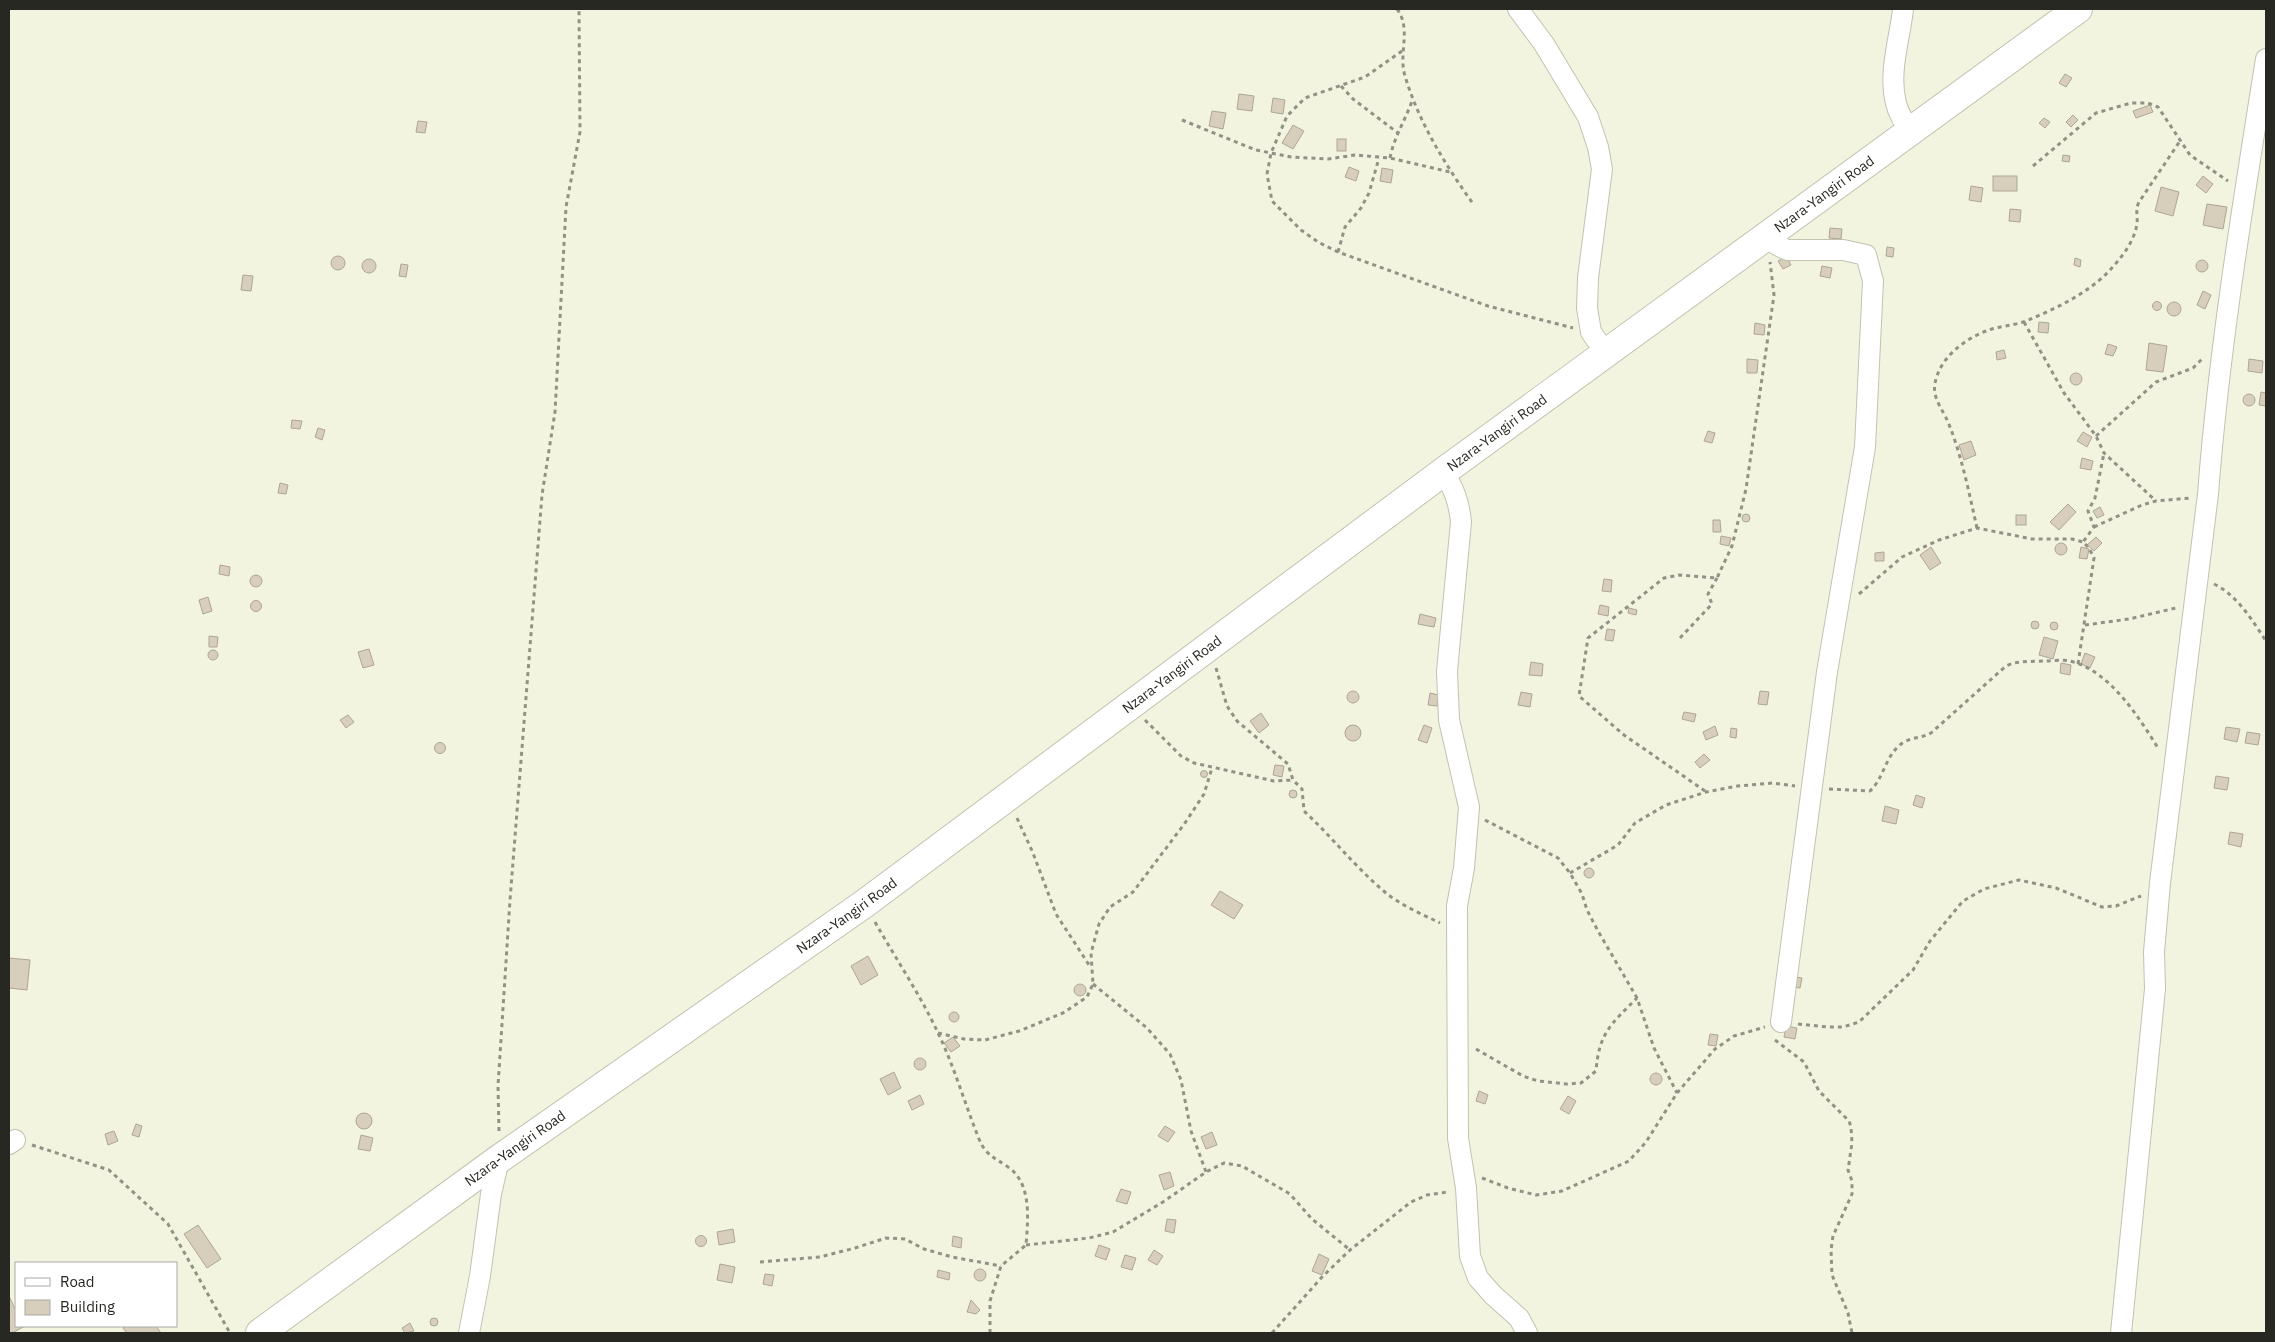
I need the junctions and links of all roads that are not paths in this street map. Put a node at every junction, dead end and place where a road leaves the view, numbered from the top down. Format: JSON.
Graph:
{"nodes":[{"id":1,"x":1518,"y":9,"type":"edge"},
{"id":2,"x":1903,"y":9,"type":"edge"},
{"id":3,"x":2078,"y":9,"type":"edge"},
{"id":4,"x":2266,"y":59,"type":"edge"},
{"id":5,"x":1910,"y":131,"type":"junction"},
{"id":6,"x":1764,"y":238,"type":"junction"},
{"id":7,"x":1606,"y":354,"type":"junction"},
{"id":8,"x":1443,"y":472,"type":"junction"},
{"id":9,"x":1773,"y":1031,"type":"road end"},
{"id":10,"x":499,"y":1159,"type":"junction"},
{"id":11,"x":260,"y":1333,"type":"edge"},
{"id":12,"x":469,"y":1333,"type":"edge"},
{"id":13,"x":1527,"y":1333,"type":"edge"},
{"id":14,"x":2121,"y":1333,"type":"edge"}],
"edges":[{"from":1,"to":7,"type":"street"},
{"from":2,"to":5,"type":"street"},
{"from":3,"to":5,"type":"main road","name":"Nzara-Yangiri Road"},
{"from":4,"to":14,"type":"street"},
{"from":5,"to":6,"type":"main road","name":"Nzara-Yangiri Road"},
{"from":6,"to":7,"type":"main road","name":"Nzara-Yangiri Road"},
{"from":6,"to":9,"type":"street"},
{"from":7,"to":8,"type":"main road","name":"Nzara-Yangiri Road"},
{"from":8,"to":10,"type":"main road","name":"Nzara-Yangiri Road"},
{"from":8,"to":13,"type":"street"},
{"from":10,"to":11,"type":"main road","name":"Nzara-Yangiri Road"},
{"from":10,"to":12,"type":"street"}]}
